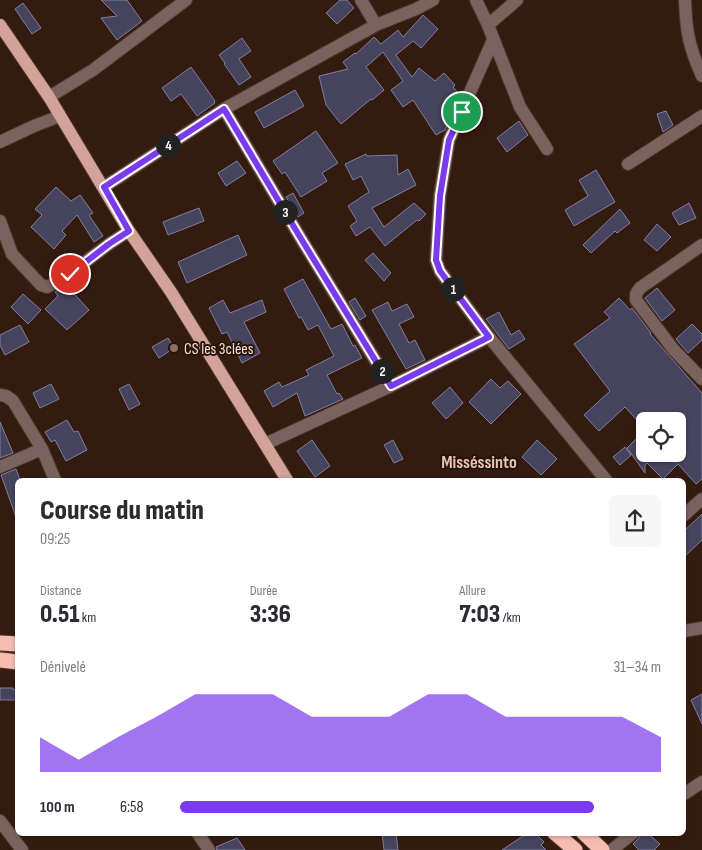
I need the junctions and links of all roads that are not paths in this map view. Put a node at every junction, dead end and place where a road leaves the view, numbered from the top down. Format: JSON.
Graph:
{"nodes":[{"id":1,"x":186,"y":0,"type":"edge"},
{"id":2,"x":361,"y":0,"type":"edge"},
{"id":3,"x":433,"y":0,"type":"edge"},
{"id":4,"x":476,"y":0,"type":"edge"},
{"id":5,"x":517,"y":0,"type":"edge"},
{"id":6,"x":685,"y":0,"type":"edge"},
{"id":7,"x":0,"y":25,"type":"edge"},
{"id":8,"x":376,"y":25,"type":"junction"},
{"id":9,"x":488,"y":25,"type":"junction"},
{"id":10,"x":493,"y":40,"type":"junction"},
{"id":11,"x":702,"y":76,"type":"edge"},
{"id":12,"x":49,"y":97,"type":"junction"},
{"id":13,"x":224,"y":109,"type":"junction"},
{"id":14,"x":60,"y":116,"type":"junction"},
{"id":15,"x":702,"y":116,"type":"edge"},
{"id":16,"x":0,"y":142,"type":"edge"},
{"id":17,"x":547,"y":149,"type":"dead end"},
{"id":18,"x":628,"y":164,"type":"dead end"},
{"id":19,"x":104,"y":187,"type":"junction"},
{"id":20,"x":0,"y":221,"type":"edge"},
{"id":21,"x":129,"y":231,"type":"junction"},
{"id":22,"x":702,"y":245,"type":"edge"},
{"id":23,"x":489,"y":337,"type":"junction"},
{"id":24,"x":702,"y":379,"type":"edge"},
{"id":25,"x":391,"y":386,"type":"junction"},
{"id":26,"x":0,"y":395,"type":"edge"},
{"id":27,"x":265,"y":444,"type":"junction"},
{"id":28,"x":42,"y":449,"type":"junction"},
{"id":29,"x":0,"y":467,"type":"edge"},
{"id":30,"x":54,"y":478,"type":"edge"},
{"id":31,"x":286,"y":478,"type":"edge"},
{"id":32,"x":604,"y":478,"type":"edge"},
{"id":33,"x":702,"y":499,"type":"edge"},
{"id":34,"x":686,"y":513,"type":"edge"},
{"id":35,"x":702,"y":628,"type":"edge"},
{"id":36,"x":686,"y":631,"type":"edge"},
{"id":37,"x":0,"y":643,"type":"edge"},
{"id":38,"x":15,"y":644,"type":"edge"},
{"id":39,"x":0,"y":660,"type":"edge"},
{"id":40,"x":15,"y":662,"type":"edge"},
{"id":41,"x":702,"y":782,"type":"edge"},
{"id":42,"x":686,"y":793,"type":"edge"},
{"id":43,"x":0,"y":821,"type":"edge"},
{"id":44,"x":200,"y":836,"type":"edge"},
{"id":45,"x":559,"y":836,"type":"edge"},
{"id":46,"x":586,"y":836,"type":"edge"},
{"id":47,"x":629,"y":836,"type":"edge"},
{"id":48,"x":22,"y":850,"type":"edge"},
{"id":49,"x":209,"y":850,"type":"edge"},
{"id":50,"x":575,"y":850,"type":"edge"},
{"id":51,"x":602,"y":850,"type":"edge"},
{"id":52,"x":612,"y":850,"type":"edge"}],
"edges":[{"from":1,"to":12,"type":"street"},
{"from":2,"to":8,"type":"street"},
{"from":3,"to":8,"type":"street"},
{"from":4,"to":9,"type":"street"},
{"from":5,"to":9,"type":"street"},
{"from":6,"to":11,"type":"street"},
{"from":7,"to":12,"type":"main road"},
{"from":8,"to":13,"type":"street"},
{"from":9,"to":10,"type":"street"},
{"from":10,"to":17,"type":"street"},
{"from":10,"to":23,"type":"street"},
{"from":12,"to":14,"type":"main road"},
{"from":13,"to":19,"type":"street"},
{"from":13,"to":25,"type":"street"},
{"from":14,"to":16,"type":"street"},
{"from":14,"to":19,"type":"main road"},
{"from":15,"to":18,"type":"street"},
{"from":19,"to":21,"type":"main road"},
{"from":20,"to":21,"type":"street"},
{"from":21,"to":27,"type":"main road"},
{"from":22,"to":24,"type":"street"},
{"from":23,"to":25,"type":"street"},
{"from":23,"to":32,"type":"street"},
{"from":25,"to":27,"type":"street"},
{"from":26,"to":28,"type":"street"},
{"from":27,"to":31,"type":"main road"},
{"from":28,"to":29,"type":"street"},
{"from":28,"to":30,"type":"street"},
{"from":33,"to":34,"type":"street"},
{"from":35,"to":36,"type":"street"},
{"from":37,"to":38,"type":"highway"},
{"from":39,"to":40,"type":"highway"},
{"from":41,"to":42,"type":"street"},
{"from":43,"to":48,"type":"street"},
{"from":44,"to":49,"type":"street"},
{"from":45,"to":50,"type":"highway"},
{"from":46,"to":51,"type":"highway"},
{"from":47,"to":52,"type":"street"}]}
